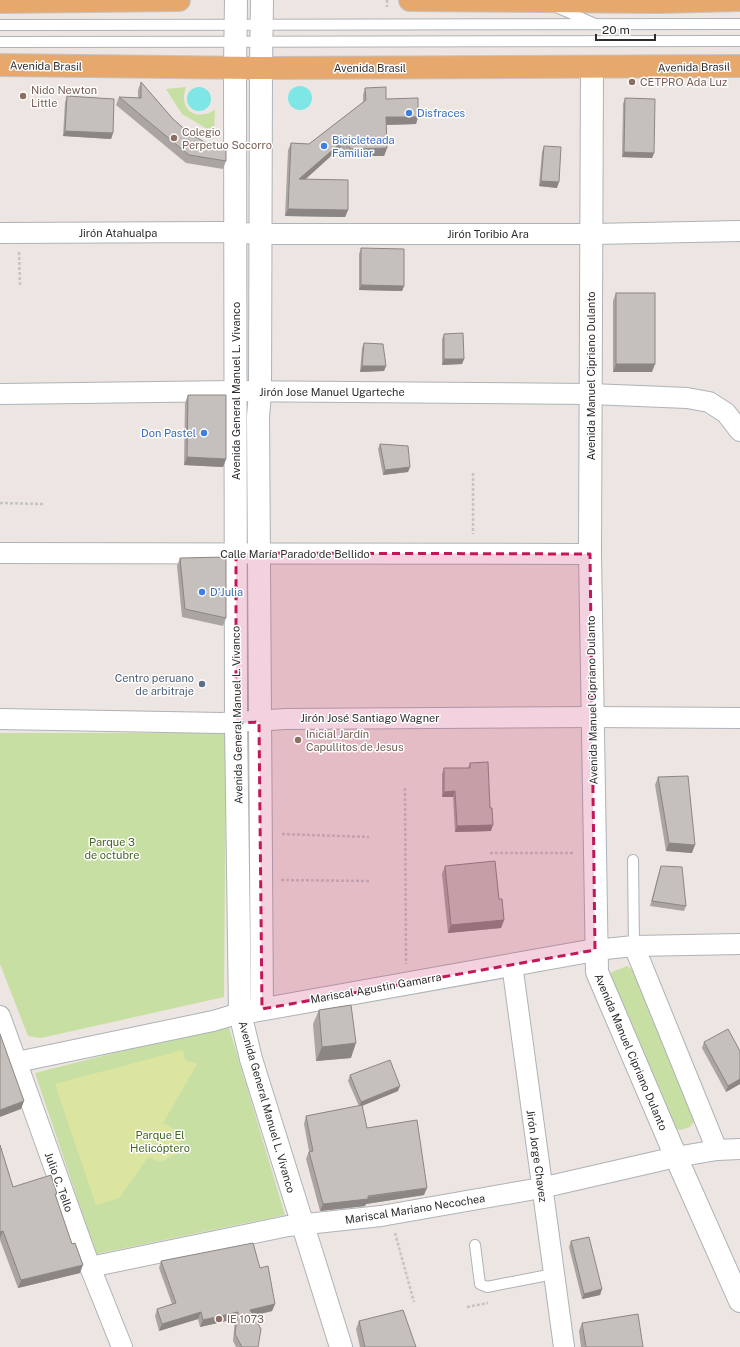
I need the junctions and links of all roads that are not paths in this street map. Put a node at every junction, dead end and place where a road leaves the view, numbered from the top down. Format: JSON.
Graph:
{"nodes":[{"id":1,"x":152,"y":0,"type":"edge"},
{"id":2,"x":179,"y":0,"type":"edge"},
{"id":3,"x":236,"y":0,"type":"edge"},
{"id":4,"x":262,"y":0,"type":"edge"},
{"id":5,"x":410,"y":0,"type":"edge"},
{"id":6,"x":740,"y":0,"type":"edge"},
{"id":7,"x":542,"y":1,"type":"junction"},
{"id":8,"x":659,"y":1,"type":"edge"},
{"id":9,"x":0,"y":2,"type":"edge"},
{"id":10,"x":596,"y":24,"type":"junction"},
{"id":11,"x":740,"y":24,"type":"edge"},
{"id":12,"x":0,"y":25,"type":"edge"},
{"id":13,"x":236,"y":34,"type":"junction"},
{"id":14,"x":262,"y":34,"type":"junction"},
{"id":15,"x":740,"y":41,"type":"edge"},
{"id":16,"x":0,"y":42,"type":"edge"},
{"id":17,"x":0,"y":65,"type":"edge"},
{"id":18,"x":740,"y":66,"type":"edge"},
{"id":19,"x":235,"y":68,"type":"junction"},
{"id":20,"x":261,"y":68,"type":"junction"},
{"id":21,"x":592,"y":68,"type":"junction"},
{"id":22,"x":740,"y":231,"type":"edge"},
{"id":23,"x":9,"y":233,"type":"edge"},
{"id":24,"x":235,"y":233,"type":"junction"},
{"id":25,"x":260,"y":234,"type":"junction"},
{"id":26,"x":592,"y":234,"type":"junction"},
{"id":27,"x":235,"y":391,"type":"junction"},
{"id":28,"x":260,"y":392,"type":"junction"},
{"id":29,"x":0,"y":394,"type":"edge"},
{"id":30,"x":591,"y":394,"type":"junction"},
{"id":31,"x":740,"y":431,"type":"edge"},
{"id":32,"x":0,"y":553,"type":"edge"},
{"id":33,"x":236,"y":553,"type":"junction"},
{"id":34,"x":259,"y":553,"type":"junction"},
{"id":35,"x":590,"y":554,"type":"junction"},
{"id":36,"x":593,"y":717,"type":"junction"},
{"id":37,"x":740,"y":718,"type":"edge"},
{"id":38,"x":0,"y":719,"type":"edge"},
{"id":39,"x":259,"y":722,"type":"junction"},
{"id":40,"x":236,"y":723,"type":"junction"},
{"id":41,"x":633,"y":860,"type":"dead end"},
{"id":42,"x":740,"y":944,"type":"edge"},
{"id":43,"x":634,"y":946,"type":"junction"},
{"id":44,"x":595,"y":950,"type":"junction"},
{"id":45,"x":512,"y":964,"type":"junction"},
{"id":46,"x":262,"y":1009,"type":"junction"},
{"id":47,"x":240,"y":1013,"type":"junction"},
{"id":48,"x":0,"y":1016,"type":"edge"},
{"id":49,"x":17,"y":1062,"type":"junction"},
{"id":50,"x":717,"y":1150,"type":"junction"},
{"id":51,"x":740,"y":1150,"type":"edge"},
{"id":52,"x":676,"y":1158,"type":"junction"},
{"id":53,"x":541,"y":1188,"type":"junction"},
{"id":54,"x":302,"y":1225,"type":"junction"},
{"id":55,"x":474,"y":1245,"type":"dead end"},
{"id":56,"x":90,"y":1267,"type":"junction"},
{"id":57,"x":553,"y":1274,"type":"junction"},
{"id":58,"x":740,"y":1301,"type":"edge"},
{"id":59,"x":122,"y":1347,"type":"edge"},
{"id":60,"x":341,"y":1347,"type":"edge"},
{"id":61,"x":564,"y":1347,"type":"edge"}],
"edges":[{"from":1,"to":2,"type":"main road"},
{"from":1,"to":9,"type":"main road"},
{"from":3,"to":13,"type":"street","name":"Avenida General Manuel L. Vivanco"},
{"from":4,"to":14,"type":"street","name":"Avenida General Manuel L. Vivanco"},
{"from":5,"to":7,"type":"main road"},
{"from":6,"to":8,"type":"main road"},
{"from":7,"to":8,"type":"main road"},
{"from":7,"to":10,"type":"lane"},
{"from":10,"to":11,"type":"lane"},
{"from":10,"to":14,"type":"lane"},
{"from":12,"to":13,"type":"lane"},
{"from":13,"to":14,"type":"lane"},
{"from":13,"to":14,"type":"lane"},
{"from":13,"to":16,"type":"lane"},
{"from":13,"to":19,"type":"street","name":"Avenida General Manuel L. Vivanco"},
{"from":14,"to":15,"type":"lane"},
{"from":14,"to":20,"type":"street","name":"Avenida General Manuel L. Vivanco"},
{"from":17,"to":19,"type":"main road","name":"Avenida Brasil"},
{"from":18,"to":21,"type":"main road","name":"Avenida Brasil"},
{"from":19,"to":20,"type":"main road","name":"Avenida Brasil"},
{"from":19,"to":24,"type":"street","name":"Avenida General Manuel L. Vivanco"},
{"from":20,"to":21,"type":"main road","name":"Avenida Brasil"},
{"from":20,"to":25,"type":"street","name":"Avenida General Manuel L. Vivanco"},
{"from":21,"to":26,"type":"street","name":"Avenida Manuel Cipriano Dulanto"},
{"from":22,"to":26,"type":"street","name":"Jirón Toribio Ara"},
{"from":23,"to":24,"type":"street","name":"Jirón Atahualpa"},
{"from":24,"to":25,"type":"street","name":"Jirón Toribio Ara"},
{"from":24,"to":27,"type":"street","name":"Avenida General Manuel L. Vivanco"},
{"from":25,"to":26,"type":"street","name":"Jirón Toribio Ara"},
{"from":25,"to":28,"type":"street","name":"Avenida General Manuel L. Vivanco"},
{"from":26,"to":30,"type":"street","name":"Avenida Manuel Cipriano Dulanto"},
{"from":27,"to":28,"type":"street","name":"Jirón Jose Manuel Ugarteche"},
{"from":27,"to":29,"type":"street","name":"Jirón Jose Manuel Ugarteche"},
{"from":27,"to":33,"type":"street","name":"Avenida General Manuel L. Vivanco"},
{"from":28,"to":30,"type":"street","name":"Jirón Jose Manuel Ugarteche"},
{"from":28,"to":34,"type":"street","name":"Avenida General Manuel L. Vivanco"},
{"from":30,"to":31,"type":"street","name":"Jirón Jose Manuel Ugarteche"},
{"from":30,"to":35,"type":"street","name":"Avenida Manuel Cipriano Dulanto"},
{"from":32,"to":33,"type":"street","name":"Calle María Parado de Bellido"},
{"from":33,"to":34,"type":"street","name":"Calle María Parado de Bellido"},
{"from":33,"to":40,"type":"street","name":"Avenida General Manuel L. Vivanco"},
{"from":34,"to":35,"type":"street","name":"Calle María Parado de Bellido"},
{"from":34,"to":39,"type":"street","name":"Avenida General Manuel L. Vivanco"},
{"from":35,"to":36,"type":"street","name":"Avenida Manuel Cipriano Dulanto"},
{"from":36,"to":37,"type":"street","name":"Jirón José Santiago Wagner"},
{"from":36,"to":39,"type":"street","name":"Jirón José Santiago Wagner"},
{"from":36,"to":44,"type":"street","name":"Avenida Manuel Cipriano Dulanto"},
{"from":38,"to":40,"type":"street","name":"Jirón José Santiago Wagner"},
{"from":39,"to":40,"type":"street","name":"Jirón José Santiago Wagner"},
{"from":39,"to":46,"type":"street","name":"Avenida General Manuel L. Vivanco"},
{"from":40,"to":47,"type":"street","name":"Avenida General Manuel L. Vivanco"},
{"from":41,"to":43,"type":"lane"},
{"from":42,"to":43,"type":"street","name":"Mariscal Agustin Gamarra"},
{"from":43,"to":44,"type":"street","name":"Mariscal Agustin Gamarra"},
{"from":43,"to":50,"type":"street"},
{"from":44,"to":45,"type":"street","name":"Mariscal Agustin Gamarra"},
{"from":44,"to":52,"type":"street","name":"Avenida Manuel Cipriano Dulanto"},
{"from":45,"to":46,"type":"street","name":"Mariscal Agustin Gamarra"},
{"from":45,"to":53,"type":"street","name":"Jirón Jorge Chavez"},
{"from":46,"to":47,"type":"street","name":"Mariscal Agustin Gamarra"},
{"from":47,"to":49,"type":"street","name":"Mariscal Agustin Gamarra"},
{"from":47,"to":54,"type":"street","name":"Avenida General Manuel L. Vivanco"},
{"from":48,"to":49,"type":"street","name":"Julio C. Tello"},
{"from":49,"to":56,"type":"street","name":"Julio C. Tello"},
{"from":50,"to":51,"type":"street","name":"Mariscal Mariano Necochea"},
{"from":50,"to":52,"type":"street","name":"Mariscal Mariano Necochea"},
{"from":52,"to":53,"type":"street","name":"Mariscal Mariano Necochea"},
{"from":52,"to":58,"type":"street","name":"Avenida Manuel Cipriano Dulanto"},
{"from":53,"to":54,"type":"street","name":"Mariscal Mariano Necochea"},
{"from":53,"to":57,"type":"street","name":"Jirón Jorge Chavez"},
{"from":54,"to":56,"type":"street","name":"Mariscal Mariano Necochea"},
{"from":54,"to":60,"type":"street","name":"Avenida General Manuel L. Vivanco"},
{"from":55,"to":57,"type":"lane"},
{"from":56,"to":59,"type":"street","name":"Julio C. Tello"},
{"from":57,"to":61,"type":"street","name":"Jirón Jorge Chavez"}]}
